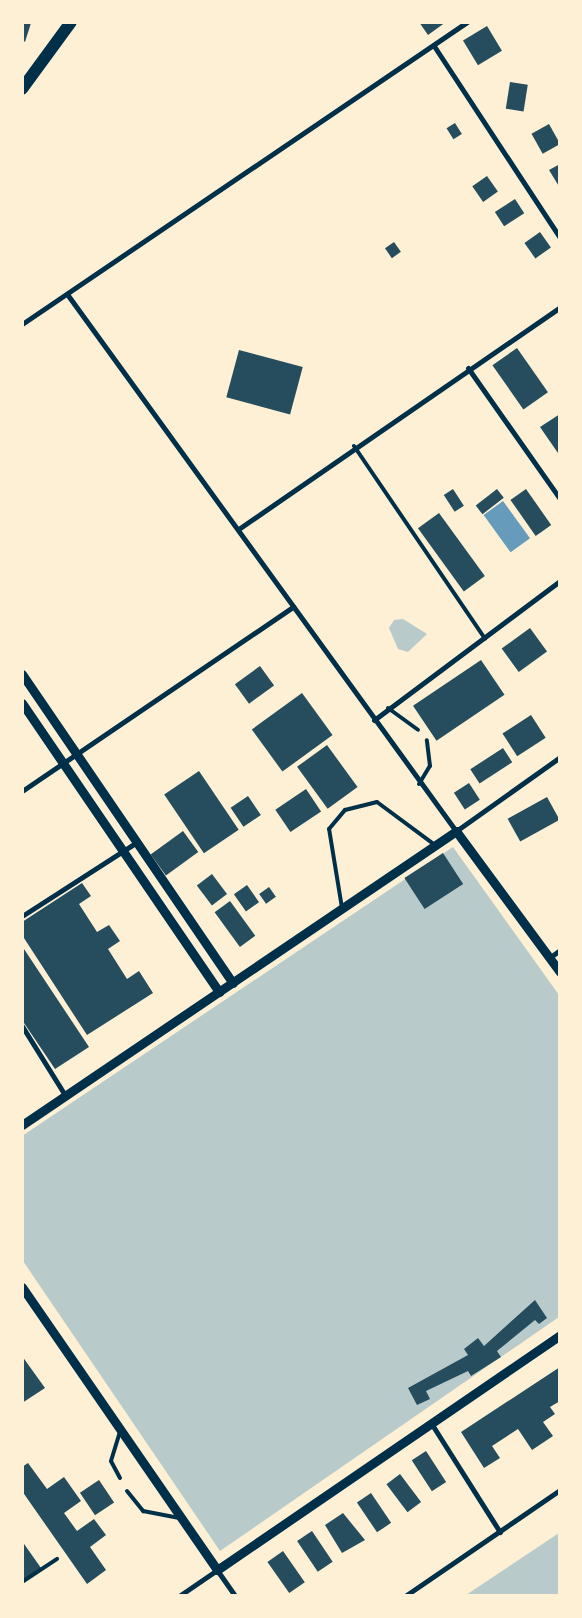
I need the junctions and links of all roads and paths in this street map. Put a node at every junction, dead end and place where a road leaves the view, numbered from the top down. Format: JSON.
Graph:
{"nodes":[{"id":1,"x":467,"y":22,"type":"edge"},
{"id":2,"x":65,"y":26,"type":"edge"},
{"id":3,"x":434,"y":46,"type":"junction"},
{"id":4,"x":22,"y":89,"type":"edge"},
{"id":5,"x":560,"y":238,"type":"edge"},
{"id":6,"x":67,"y":294,"type":"junction"},
{"id":7,"x":559,"y":309,"type":"edge"},
{"id":8,"x":22,"y":324,"type":"edge"},
{"id":9,"x":468,"y":368,"type":"junction"},
{"id":10,"x":354,"y":446,"type":"junction"},
{"id":11,"x":560,"y":499,"type":"edge"},
{"id":12,"x":240,"y":528,"type":"junction"},
{"id":13,"x":560,"y":581,"type":"edge"},
{"id":14,"x":292,"y":607,"type":"junction"},
{"id":15,"x":485,"y":639,"type":"junction"},
{"id":16,"x":22,"y":674,"type":"edge"},
{"id":17,"x":22,"y":703,"type":"edge"},
{"id":18,"x":388,"y":708,"type":"junction"},
{"id":19,"x":374,"y":720,"type":"junction"},
{"id":20,"x":418,"y":730,"type":"dead end"},
{"id":21,"x":427,"y":740,"type":"dead end"},
{"id":22,"x":78,"y":755,"type":"junction"},
{"id":23,"x":560,"y":756,"type":"edge"},
{"id":24,"x":64,"y":764,"type":"junction"},
{"id":25,"x":419,"y":784,"type":"junction"},
{"id":26,"x":22,"y":791,"type":"edge"},
{"id":27,"x":456,"y":831,"type":"junction"},
{"id":28,"x":138,"y":842,"type":"junction"},
{"id":29,"x":435,"y":845,"type":"junction"},
{"id":30,"x":124,"y":851,"type":"junction"},
{"id":31,"x":342,"y":912,"type":"junction"},
{"id":32,"x":22,"y":916,"type":"edge"},
{"id":33,"x":203,"y":939,"type":"junction"},
{"id":34,"x":190,"y":948,"type":"junction"},
{"id":35,"x":560,"y":950,"type":"edge"},
{"id":36,"x":549,"y":958,"type":"junction"},
{"id":37,"x":560,"y":972,"type":"edge"},
{"id":38,"x":233,"y":983,"type":"junction"},
{"id":39,"x":220,"y":992,"type":"junction"},
{"id":40,"x":22,"y":1026,"type":"edge"},
{"id":41,"x":65,"y":1095,"type":"junction"},
{"id":42,"x":22,"y":1125,"type":"edge"},
{"id":43,"x":22,"y":1287,"type":"edge"},
{"id":44,"x":560,"y":1335,"type":"edge"},
{"id":45,"x":431,"y":1423,"type":"junction"},
{"id":46,"x":120,"y":1430,"type":"junction"},
{"id":47,"x":120,"y":1478,"type":"dead end"},
{"id":48,"x":560,"y":1490,"type":"edge"},
{"id":49,"x":127,"y":1491,"type":"dead end"},
{"id":50,"x":179,"y":1518,"type":"junction"},
{"id":51,"x":500,"y":1532,"type":"junction"},
{"id":52,"x":57,"y":1559,"type":"dead end"},
{"id":53,"x":217,"y":1570,"type":"junction"},
{"id":54,"x":22,"y":1582,"type":"edge"},
{"id":55,"x":179,"y":1596,"type":"edge"},
{"id":56,"x":235,"y":1596,"type":"edge"},
{"id":57,"x":405,"y":1596,"type":"edge"}],
"edges":[{"from":1,"to":3,"type":"street"},
{"from":2,"to":4,"type":"highway"},
{"from":3,"to":5,"type":"street"},
{"from":3,"to":6,"type":"street"},
{"from":6,"to":8,"type":"street"},
{"from":6,"to":12,"type":"street"},
{"from":7,"to":9,"type":"street"},
{"from":9,"to":10,"type":"street"},
{"from":9,"to":11,"type":"street"},
{"from":10,"to":12,"type":"street"},
{"from":10,"to":15,"type":"lane"},
{"from":12,"to":14,"type":"street"},
{"from":13,"to":15,"type":"street"},
{"from":14,"to":19,"type":"street"},
{"from":14,"to":22,"type":"street"},
{"from":15,"to":18,"type":"street"},
{"from":16,"to":22,"type":"street"},
{"from":17,"to":24,"type":"street"},
{"from":18,"to":19,"type":"street"},
{"from":18,"to":20,"type":"lane"},
{"from":19,"to":25,"type":"street"},
{"from":21,"to":25,"type":"lane"},
{"from":22,"to":24,"type":"street"},
{"from":22,"to":28,"type":"street"},
{"from":23,"to":27,"type":"street"},
{"from":24,"to":26,"type":"street"},
{"from":24,"to":30,"type":"street"},
{"from":25,"to":27,"type":"street"},
{"from":27,"to":29,"type":"street"},
{"from":27,"to":36,"type":"street"},
{"from":28,"to":30,"type":"street"},
{"from":28,"to":33,"type":"street"},
{"from":29,"to":31,"type":"street"},
{"from":29,"to":31,"type":"lane"},
{"from":30,"to":32,"type":"street"},
{"from":30,"to":34,"type":"street"},
{"from":31,"to":38,"type":"street"},
{"from":33,"to":34,"type":"street"},
{"from":33,"to":38,"type":"street"},
{"from":34,"to":39,"type":"street"},
{"from":35,"to":36,"type":"street"},
{"from":36,"to":37,"type":"street"},
{"from":38,"to":39,"type":"street"},
{"from":39,"to":41,"type":"street"},
{"from":40,"to":41,"type":"street"},
{"from":41,"to":42,"type":"street"},
{"from":43,"to":46,"type":"street"},
{"from":44,"to":45,"type":"street"},
{"from":45,"to":51,"type":"street"},
{"from":45,"to":53,"type":"street"},
{"from":46,"to":47,"type":"lane"},
{"from":46,"to":50,"type":"street"},
{"from":48,"to":51,"type":"street"},
{"from":49,"to":50,"type":"lane"},
{"from":50,"to":53,"type":"street"},
{"from":51,"to":57,"type":"street"},
{"from":52,"to":54,"type":"lane"},
{"from":53,"to":55,"type":"street"},
{"from":53,"to":56,"type":"street"}]}
